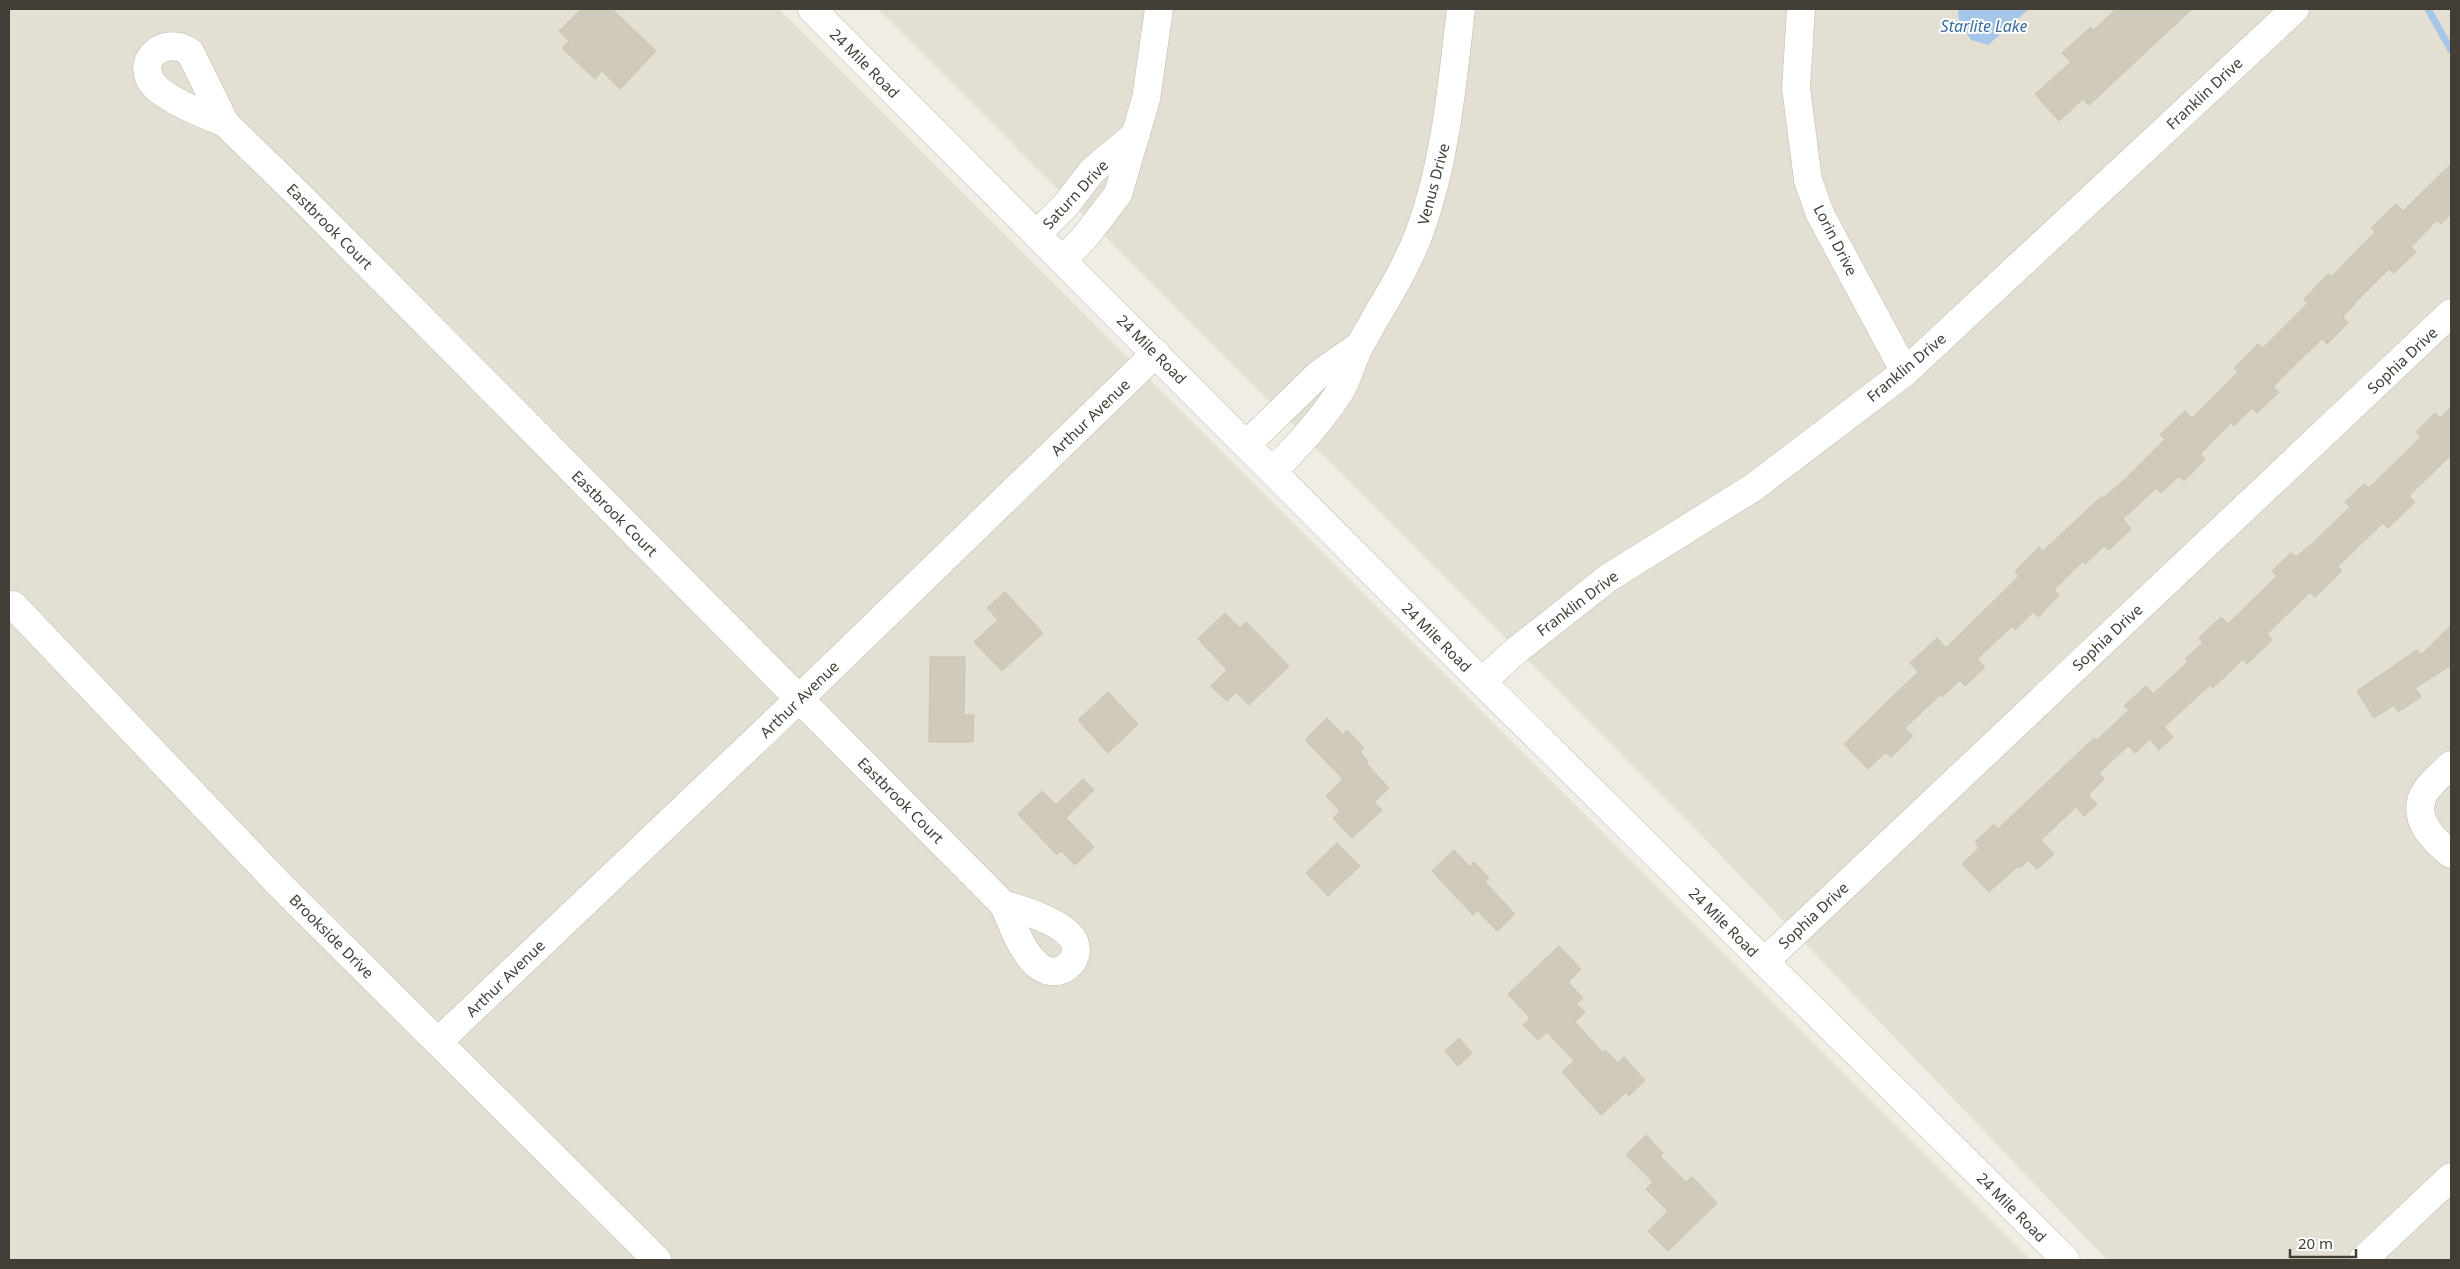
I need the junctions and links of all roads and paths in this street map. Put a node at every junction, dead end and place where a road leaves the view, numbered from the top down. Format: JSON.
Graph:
{"nodes":[{"id":1,"x":812,"y":9,"type":"edge"},
{"id":2,"x":1158,"y":9,"type":"edge"},
{"id":3,"x":1461,"y":9,"type":"edge"},
{"id":4,"x":1801,"y":9,"type":"edge"},
{"id":5,"x":2295,"y":9,"type":"edge"},
{"id":6,"x":225,"y":123,"type":"dead end"},
{"id":7,"x":1136,"y":134,"type":"junction"},
{"id":8,"x":1037,"y":234,"type":"junction"},
{"id":9,"x":1063,"y":260,"type":"junction"},
{"id":10,"x":2451,"y":313,"type":"edge"},
{"id":11,"x":1360,"y":345,"type":"junction"},
{"id":12,"x":1156,"y":354,"type":"junction"},
{"id":13,"x":1905,"y":372,"type":"junction"},
{"id":14,"x":1246,"y":445,"type":"junction"},
{"id":15,"x":1273,"y":471,"type":"junction"},
{"id":16,"x":10,"y":602,"type":"edge"},
{"id":17,"x":1482,"y":682,"type":"junction"},
{"id":18,"x":800,"y":698,"type":"junction"},
{"id":19,"x":2451,"y":765,"type":"edge"},
{"id":20,"x":2451,"y":854,"type":"edge"},
{"id":21,"x":1004,"y":905,"type":"dead end"},
{"id":22,"x":1764,"y":962,"type":"junction"},
{"id":23,"x":439,"y":1041,"type":"junction"},
{"id":24,"x":2451,"y":1177,"type":"edge"},
{"id":25,"x":657,"y":1260,"type":"edge"},
{"id":26,"x":2066,"y":1260,"type":"edge"},
{"id":27,"x":2363,"y":1260,"type":"edge"}],
"edges":[{"from":1,"to":8,"type":"street","name":"24 Mile Road"},
{"from":2,"to":7,"type":"street","name":"Saturn Drive"},
{"from":3,"to":11,"type":"street","name":"Venus Drive"},
{"from":4,"to":13,"type":"street","name":"Lorin Drive"},
{"from":5,"to":13,"type":"street","name":"Franklin Drive"},
{"from":6,"to":18,"type":"street","name":"Eastbrook Court"},
{"from":7,"to":8,"type":"street","name":"Saturn Drive"},
{"from":7,"to":9,"type":"street","name":"Saturn Drive"},
{"from":8,"to":9,"type":"street","name":"24 Mile Road"},
{"from":9,"to":12,"type":"street","name":"24 Mile Road"},
{"from":10,"to":22,"type":"street","name":"Sophia Drive"},
{"from":11,"to":14,"type":"street","name":"Venus Drive"},
{"from":11,"to":15,"type":"street","name":"Venus Drive"},
{"from":12,"to":14,"type":"street","name":"24 Mile Road"},
{"from":12,"to":18,"type":"street","name":"Arthur Avenue"},
{"from":13,"to":17,"type":"street","name":"Franklin Drive"},
{"from":14,"to":15,"type":"street","name":"24 Mile Road"},
{"from":15,"to":17,"type":"street","name":"24 Mile Road"},
{"from":16,"to":23,"type":"street","name":"Brookside Drive"},
{"from":17,"to":22,"type":"street","name":"24 Mile Road"},
{"from":18,"to":21,"type":"street","name":"Eastbrook Court"},
{"from":18,"to":23,"type":"street","name":"Arthur Avenue"},
{"from":19,"to":20,"type":"street"},
{"from":22,"to":26,"type":"street","name":"24 Mile Road"},
{"from":23,"to":25,"type":"street","name":"Brookside Drive"},
{"from":24,"to":27,"type":"street"}]}
